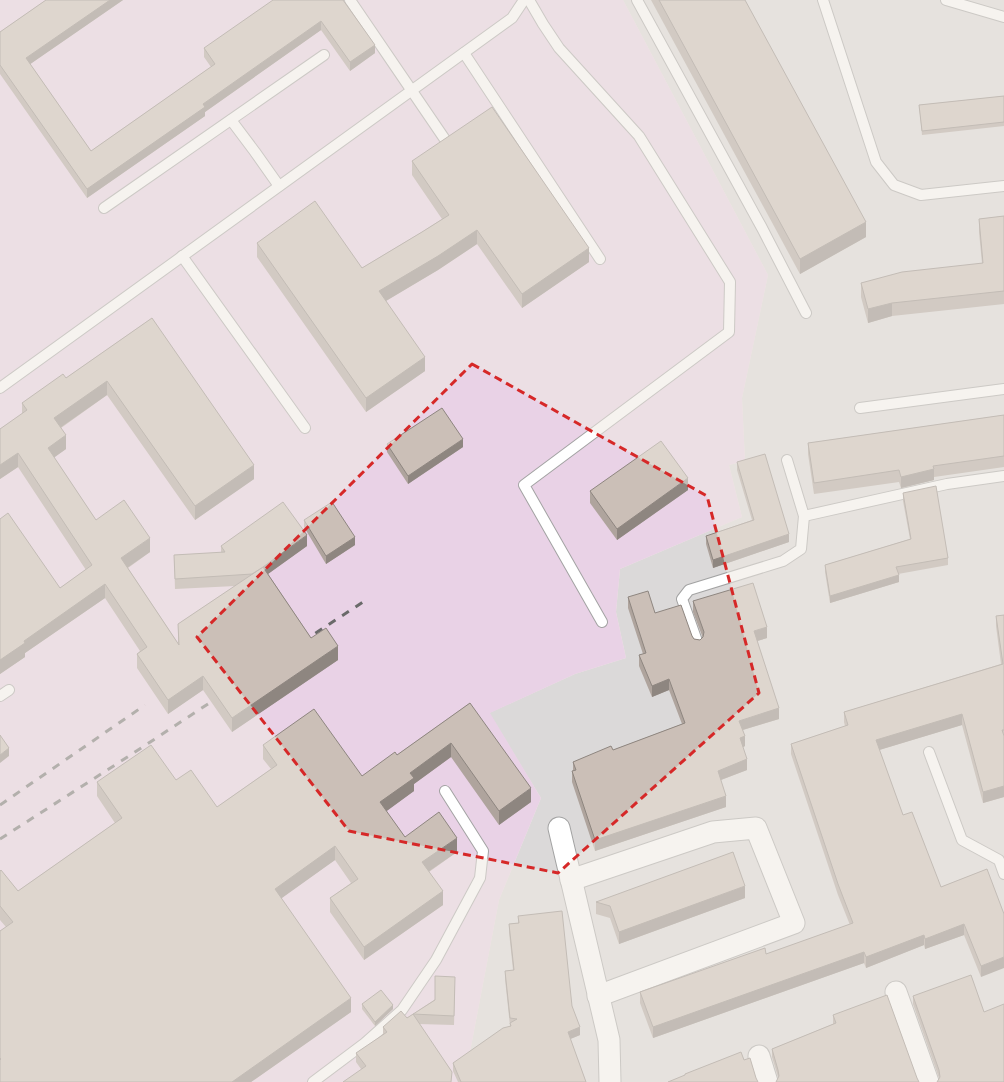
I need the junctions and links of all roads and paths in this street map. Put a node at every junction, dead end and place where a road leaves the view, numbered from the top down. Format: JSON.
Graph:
{"nodes":[{"id":1,"x":350,"y":0,"type":"edge"},
{"id":2,"x":524,"y":0,"type":"edge"},
{"id":3,"x":529,"y":0,"type":"edge"},
{"id":4,"x":637,"y":0,"type":"edge"},
{"id":5,"x":823,"y":0,"type":"edge"},
{"id":6,"x":946,"y":0,"type":"edge"},
{"id":7,"x":1004,"y":17,"type":"edge"},
{"id":8,"x":464,"y":53,"type":"junction"},
{"id":9,"x":324,"y":55,"type":"dead end"},
{"id":10,"x":412,"y":90,"type":"junction"},
{"id":11,"x":231,"y":120,"type":"junction"},
{"id":12,"x":444,"y":138,"type":"edge"},
{"id":13,"x":279,"y":186,"type":"junction"},
{"id":14,"x":1004,"y":186,"type":"edge"},
{"id":15,"x":104,"y":208,"type":"dead end"},
{"id":16,"x":182,"y":256,"type":"junction"},
{"id":17,"x":600,"y":259,"type":"dead end"},
{"id":18,"x":806,"y":313,"type":"dead end"},
{"id":19,"x":0,"y":388,"type":"edge"},
{"id":20,"x":1004,"y":389,"type":"edge"},
{"id":21,"x":860,"y":408,"type":"dead end"},
{"id":22,"x":305,"y":428,"type":"dead end"},
{"id":23,"x":787,"y":460,"type":"dead end"},
{"id":24,"x":1004,"y":476,"type":"edge"},
{"id":25,"x":804,"y":516,"type":"junction"},
{"id":26,"x":602,"y":622,"type":"dead end"},
{"id":27,"x":698,"y":644,"type":"edge"},
{"id":28,"x":9,"y":690,"type":"dead end"},
{"id":29,"x":0,"y":696,"type":"edge"},
{"id":30,"x":929,"y":752,"type":"dead end"},
{"id":31,"x":444,"y":791,"type":"dead end"},
{"id":32,"x":559,"y":828,"type":"dead end"},
{"id":33,"x":1004,"y":874,"type":"edge"},
{"id":34,"x":571,"y":880,"type":"junction"},
{"id":35,"x":896,"y":992,"type":"dead end"},
{"id":36,"x":598,"y":996,"type":"junction"},
{"id":37,"x":759,"y":1056,"type":"dead end"},
{"id":38,"x":313,"y":1082,"type":"edge"},
{"id":39,"x":610,"y":1082,"type":"edge"},
{"id":40,"x":767,"y":1082,"type":"edge"},
{"id":41,"x":928,"y":1082,"type":"edge"}],
"edges":[{"from":1,"to":10,"type":"lane"},
{"from":2,"to":8,"type":"lane"},
{"from":3,"to":26,"type":"lane"},
{"from":4,"to":18,"type":"lane"},
{"from":5,"to":14,"type":"lane"},
{"from":6,"to":7,"type":"lane"},
{"from":8,"to":10,"type":"lane"},
{"from":8,"to":17,"type":"lane"},
{"from":9,"to":11,"type":"lane"},
{"from":10,"to":12,"type":"lane"},
{"from":10,"to":13,"type":"lane"},
{"from":11,"to":13,"type":"lane"},
{"from":11,"to":15,"type":"lane"},
{"from":13,"to":16,"type":"lane"},
{"from":16,"to":19,"type":"lane"},
{"from":16,"to":22,"type":"lane"},
{"from":20,"to":21,"type":"lane"},
{"from":23,"to":25,"type":"lane"},
{"from":24,"to":25,"type":"lane"},
{"from":25,"to":27,"type":"lane"},
{"from":28,"to":29,"type":"lane"},
{"from":30,"to":33,"type":"lane"},
{"from":31,"to":38,"type":"lane"},
{"from":32,"to":34,"type":"street"},
{"from":34,"to":36,"type":"street"},
{"from":34,"to":36,"type":"street"},
{"from":35,"to":41,"type":"street"},
{"from":36,"to":39,"type":"street"},
{"from":37,"to":40,"type":"street"}]}
